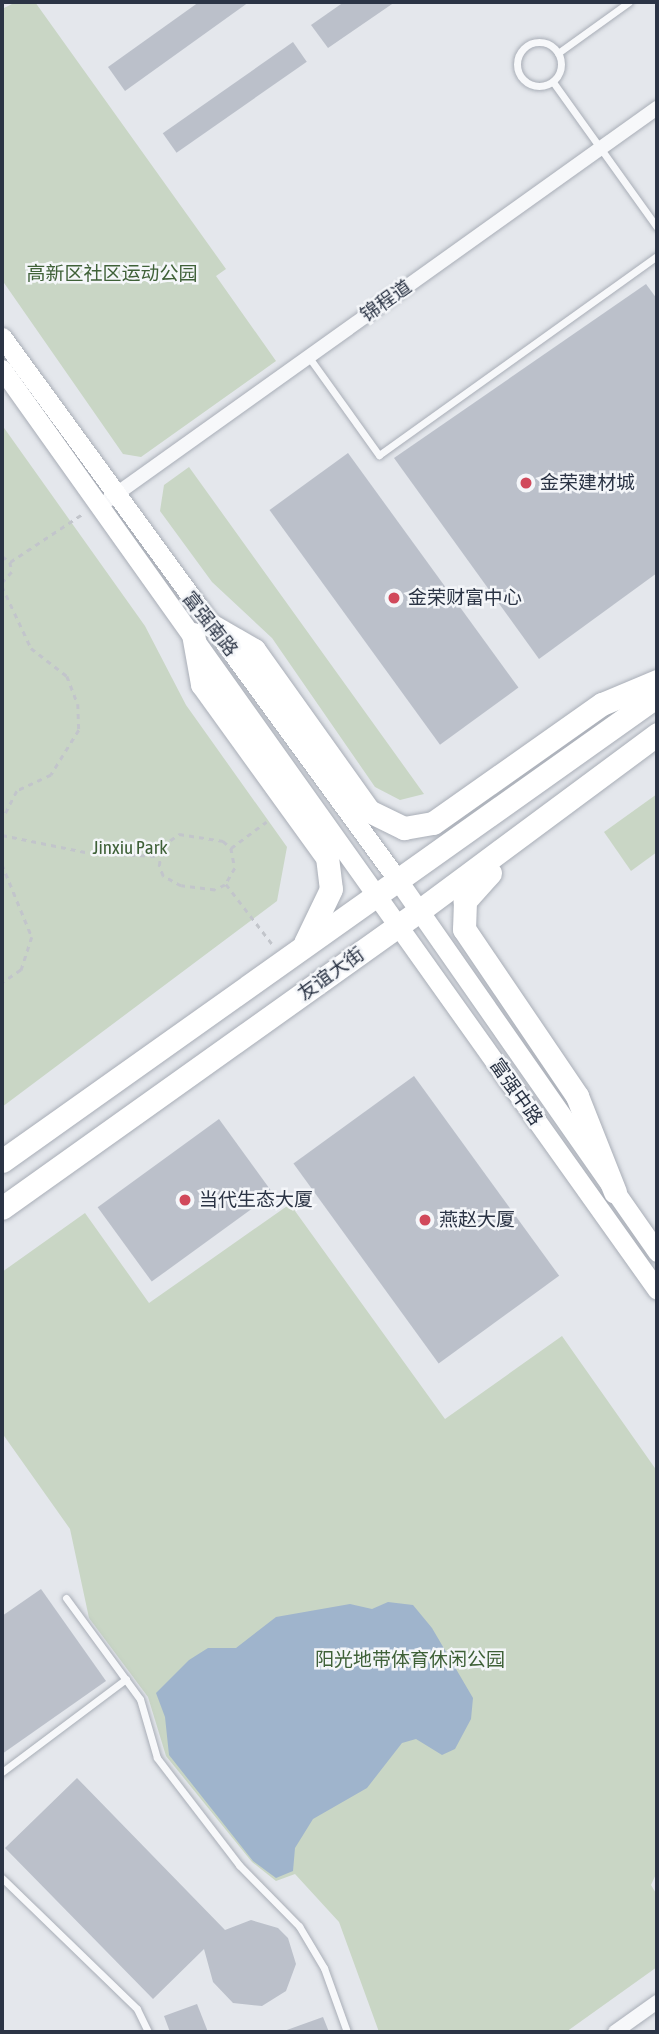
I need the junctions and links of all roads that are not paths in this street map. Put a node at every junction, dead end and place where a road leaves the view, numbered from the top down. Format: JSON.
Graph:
{"nodes":[{"id":1,"x":629,"y":2,"type":"edge"},
{"id":2,"x":558,"y":53,"type":"junction"},
{"id":3,"x":553,"y":82,"type":"junction"},
{"id":4,"x":657,"y":108,"type":"edge"},
{"id":5,"x":601,"y":149,"type":"junction"},
{"id":6,"x":657,"y":228,"type":"edge"},
{"id":7,"x":657,"y":256,"type":"edge"},
{"id":8,"x":2,"y":337,"type":"edge"},
{"id":9,"x":308,"y":356,"type":"junction"},
{"id":10,"x":2,"y":369,"type":"edge"},
{"id":11,"x":108,"y":500,"type":"junction"},
{"id":12,"x":201,"y":629,"type":"junction"},
{"id":13,"x":657,"y":681,"type":"edge"},
{"id":14,"x":657,"y":696,"type":"edge"},
{"id":15,"x":657,"y":734,"type":"edge"},
{"id":16,"x":657,"y":748,"type":"edge"},
{"id":17,"x":397,"y":879,"type":"junction"},
{"id":18,"x":376,"y":894,"type":"junction"},
{"id":19,"x":419,"y":911,"type":"junction"},
{"id":20,"x":398,"y":926,"type":"junction"},
{"id":21,"x":304,"y":946,"type":"junction"},
{"id":22,"x":2,"y":1161,"type":"edge"},
{"id":23,"x":615,"y":1192,"type":"junction"},
{"id":24,"x":2,"y":1208,"type":"edge"},
{"id":25,"x":657,"y":1252,"type":"edge"},
{"id":26,"x":657,"y":1290,"type":"edge"},
{"id":27,"x":66,"y":1598,"type":"dead end"},
{"id":28,"x":126,"y":1679,"type":"junction"},
{"id":29,"x":2,"y":1772,"type":"edge"},
{"id":30,"x":2,"y":1878,"type":"edge"},
{"id":31,"x":657,"y":2002,"type":"edge"},
{"id":32,"x":148,"y":2032,"type":"edge"},
{"id":33,"x":347,"y":2032,"type":"edge"},
{"id":34,"x":615,"y":2032,"type":"edge"}],
"edges":[{"from":1,"to":2,"type":"lane"},
{"from":2,"to":3,"type":"lane"},
{"from":2,"to":3,"type":"lane"},
{"from":3,"to":5,"type":"lane"},
{"from":4,"to":5,"type":"street","name":"锦程道"},
{"from":5,"to":6,"type":"lane"},
{"from":5,"to":9,"type":"street","name":"锦程道"},
{"from":7,"to":9,"type":"lane"},
{"from":8,"to":11,"type":"main road","name":"富强南路"},
{"from":9,"to":11,"type":"street","name":"锦程道"},
{"from":10,"to":11,"type":"main road","name":"富强南路"},
{"from":11,"to":12,"type":"main road","name":"富强南路"},
{"from":12,"to":13,"type":"main road"},
{"from":12,"to":17,"type":"main road","name":"富强南路"},
{"from":12,"to":18,"type":"main road","name":"富强南路"},
{"from":12,"to":21,"type":"main road"},
{"from":14,"to":17,"type":"main road","name":"友谊大街"},
{"from":15,"to":19,"type":"main road","name":"友谊大街"},
{"from":16,"to":23,"type":"main road"},
{"from":17,"to":18,"type":"main road","name":"友谊大街"},
{"from":17,"to":19,"type":"main road","name":"富强南路"},
{"from":18,"to":20,"type":"main road","name":"富强中路"},
{"from":18,"to":21,"type":"main road","name":"友谊大街"},
{"from":19,"to":20,"type":"main road","name":"友谊大街"},
{"from":19,"to":23,"type":"main road","name":"富强中路"},
{"from":20,"to":24,"type":"main road","name":"友谊大街"},
{"from":20,"to":26,"type":"main road","name":"富强中路"},
{"from":21,"to":22,"type":"main road","name":"友谊大街"},
{"from":23,"to":25,"type":"main road","name":"富强中路"},
{"from":27,"to":28,"type":"lane"},
{"from":28,"to":29,"type":"lane"},
{"from":28,"to":33,"type":"lane"},
{"from":30,"to":32,"type":"lane"},
{"from":31,"to":34,"type":"street"}]}
